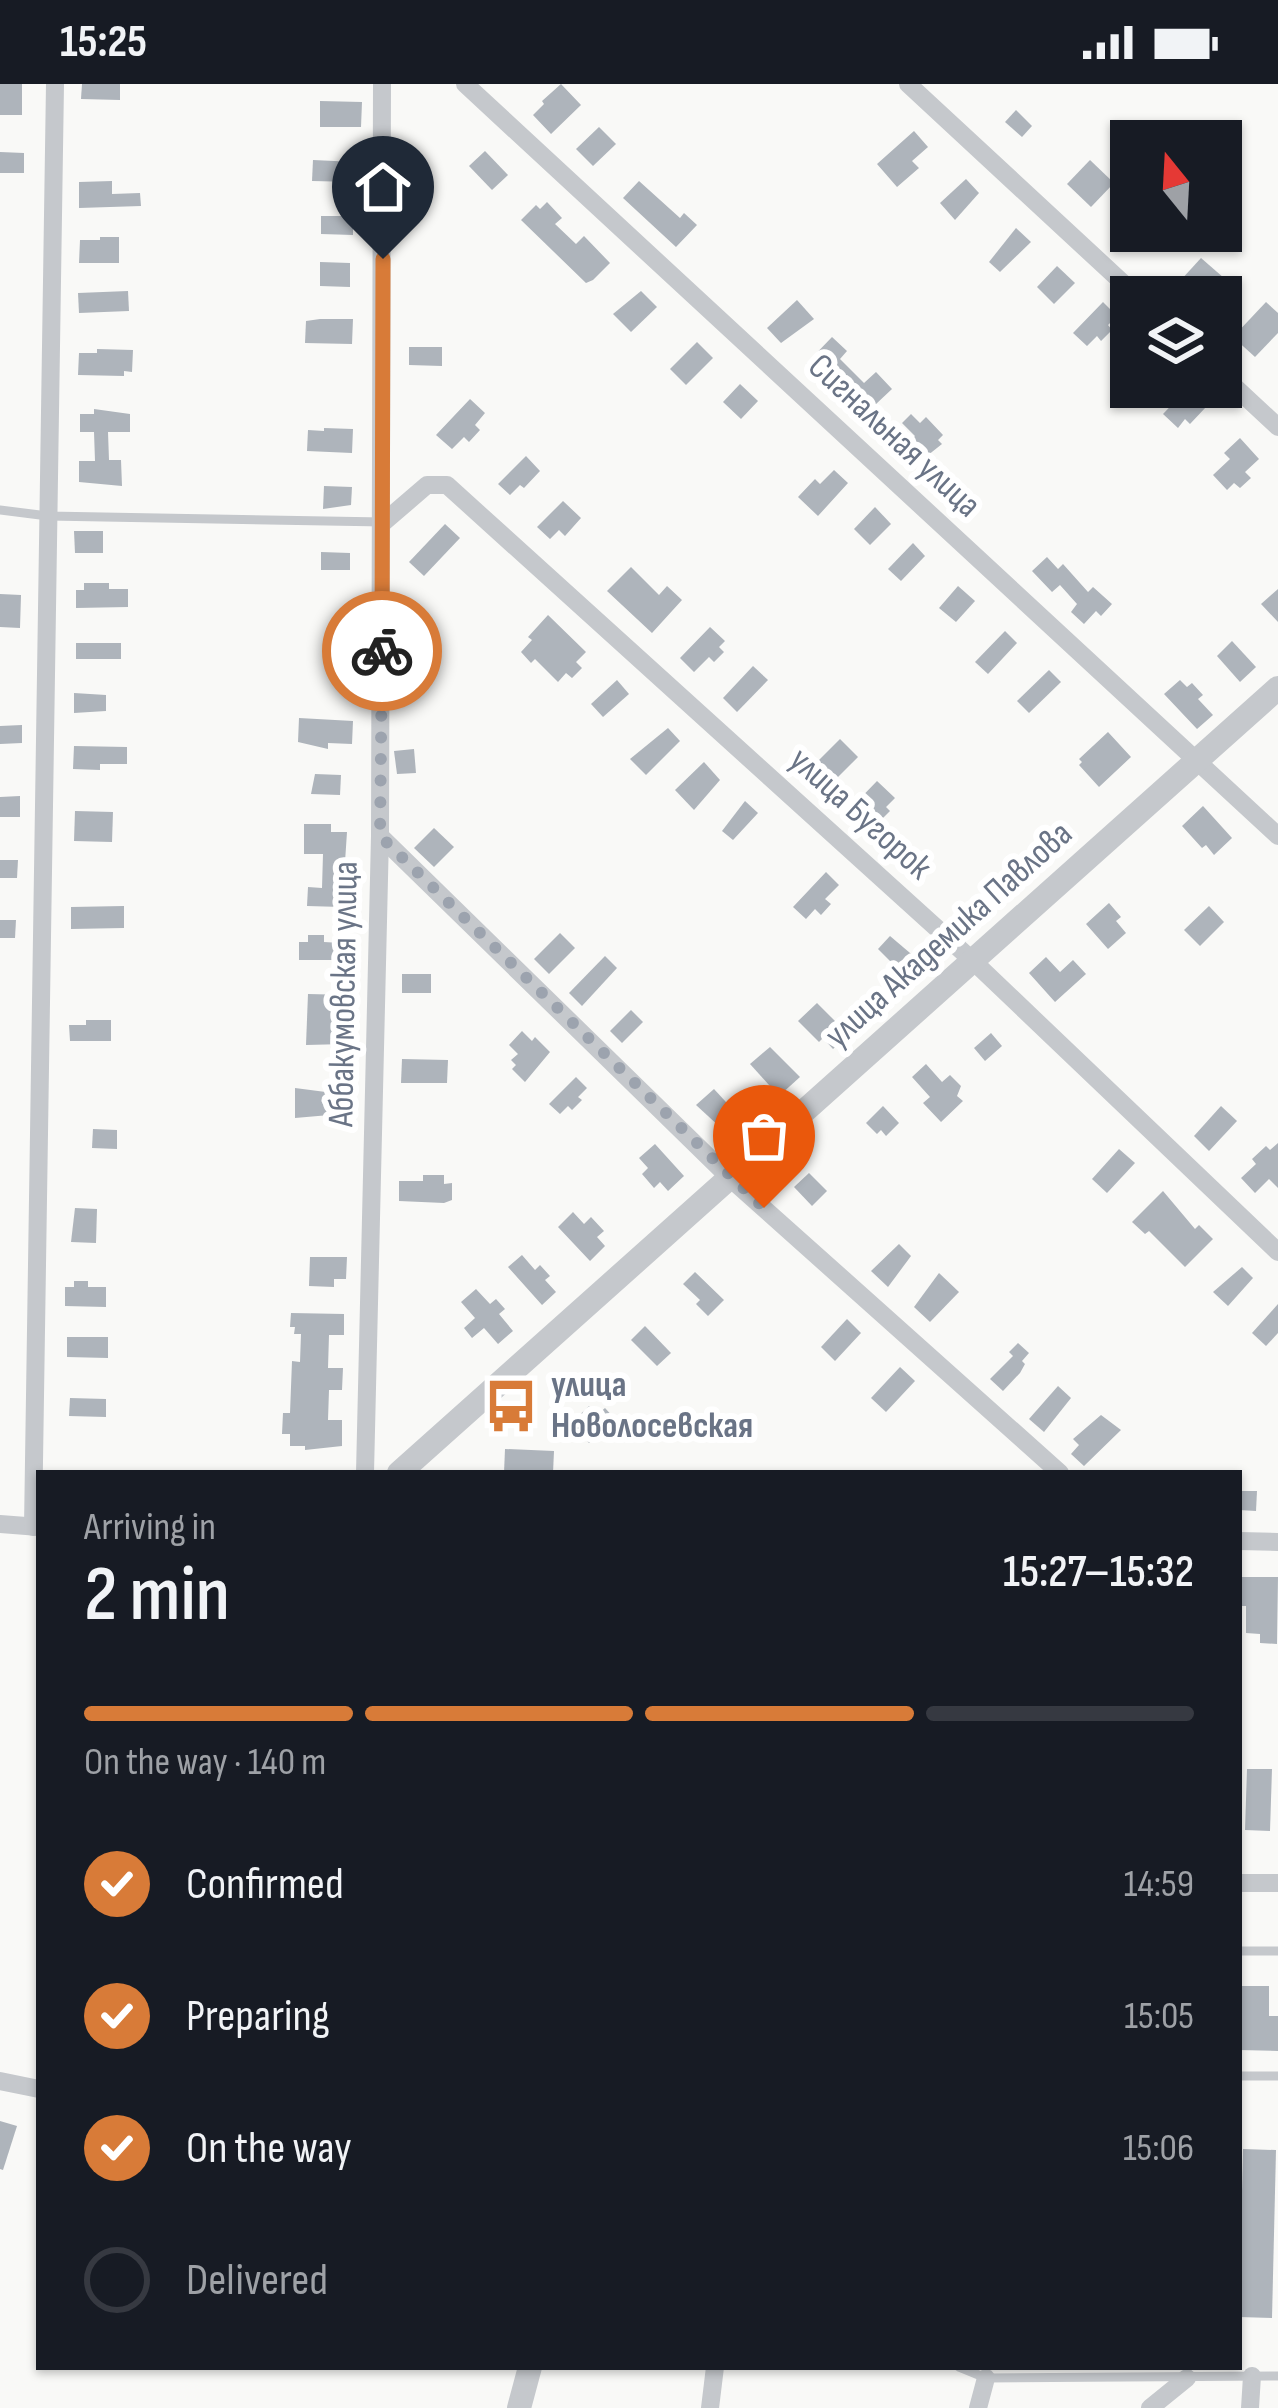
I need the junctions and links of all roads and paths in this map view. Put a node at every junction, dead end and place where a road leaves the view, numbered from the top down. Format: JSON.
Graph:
{"nodes":[{"id":1,"x":55,"y":84,"type":"edge"},
{"id":2,"x":382,"y":84,"type":"edge"},
{"id":3,"x":465,"y":84,"type":"edge"},
{"id":4,"x":908,"y":84,"type":"edge"},
{"id":5,"x":1115,"y":276,"type":"edge"},
{"id":6,"x":1242,"y":394,"type":"edge"},
{"id":7,"x":1278,"y":427,"type":"edge"},
{"id":8,"x":0,"y":510,"type":"edge"},
{"id":9,"x":48,"y":516,"type":"junction"},
{"id":10,"x":384,"y":522,"type":"junction"},
{"id":11,"x":1278,"y":688,"type":"edge"},
{"id":12,"x":1196,"y":761,"type":"junction"},
{"id":13,"x":380,"y":836,"type":"junction"},
{"id":14,"x":1278,"y":836,"type":"edge"},
{"id":15,"x":974,"y":961,"type":"junction"},
{"id":16,"x":731,"y":1179,"type":"junction"},
{"id":17,"x":1278,"y":1252,"type":"edge"},
{"id":18,"x":37,"y":1470,"type":"edge"},
{"id":19,"x":365,"y":1470,"type":"edge"},
{"id":20,"x":402,"y":1470,"type":"edge"},
{"id":21,"x":1057,"y":1470,"type":"edge"},
{"id":22,"x":0,"y":1524,"type":"edge"},
{"id":23,"x":36,"y":1527,"type":"edge"},
{"id":24,"x":1242,"y":1541,"type":"edge"},
{"id":25,"x":1278,"y":1542,"type":"edge"},
{"id":26,"x":1242,"y":1883,"type":"edge"},
{"id":27,"x":1278,"y":1883,"type":"edge"},
{"id":28,"x":1242,"y":1951,"type":"edge"},
{"id":29,"x":1278,"y":1951,"type":"edge"},
{"id":30,"x":1242,"y":2076,"type":"edge"},
{"id":31,"x":1278,"y":2076,"type":"edge"},
{"id":32,"x":0,"y":2081,"type":"edge"},
{"id":33,"x":36,"y":2088,"type":"edge"},
{"id":34,"x":529,"y":2370,"type":"edge"},
{"id":35,"x":715,"y":2370,"type":"edge"},
{"id":36,"x":979,"y":2372,"type":"edge"},
{"id":37,"x":1252,"y":2376,"type":"junction"},
{"id":38,"x":1278,"y":2376,"type":"edge"},
{"id":39,"x":1187,"y":2378,"type":"junction"},
{"id":40,"x":519,"y":2408,"type":"edge"},
{"id":41,"x":710,"y":2408,"type":"edge"},
{"id":42,"x":978,"y":2408,"type":"edge"},
{"id":43,"x":1150,"y":2408,"type":"edge"},
{"id":44,"x":1250,"y":2408,"type":"edge"}],
"edges":[{"from":1,"to":9,"type":"street"},
{"from":2,"to":10,"type":"street","name":"Аббакумовская улица"},
{"from":3,"to":12,"type":"street","name":"Сигнальная улица"},
{"from":4,"to":5,"type":"street"},
{"from":6,"to":7,"type":"street"},
{"from":8,"to":9,"type":"lane"},
{"from":9,"to":10,"type":"lane"},
{"from":9,"to":18,"type":"street"},
{"from":10,"to":13,"type":"street","name":"Аббакумовская улица"},
{"from":10,"to":15,"type":"street","name":"улица Бугорок"},
{"from":11,"to":12,"type":"street","name":"улица Академика Павлова"},
{"from":12,"to":14,"type":"street","name":"Сигнальная улица"},
{"from":12,"to":15,"type":"street","name":"улица Академика Павлова"},
{"from":13,"to":16,"type":"street"},
{"from":13,"to":19,"type":"street","name":"Аббакумовская улица"},
{"from":15,"to":16,"type":"street","name":"улица Академика Павлова"},
{"from":15,"to":17,"type":"street","name":"улица Бугорок"},
{"from":16,"to":20,"type":"street","name":"улица Академика Павлова"},
{"from":16,"to":21,"type":"street"},
{"from":22,"to":23,"type":"street"},
{"from":24,"to":25,"type":"street"},
{"from":26,"to":27,"type":"street"},
{"from":28,"to":29,"type":"lane"},
{"from":30,"to":31,"type":"lane"},
{"from":32,"to":33,"type":"street"},
{"from":34,"to":40,"type":"street"},
{"from":35,"to":41,"type":"street"},
{"from":36,"to":39,"type":"lane"},
{"from":36,"to":42,"type":"street"},
{"from":37,"to":38,"type":"lane"},
{"from":37,"to":39,"type":"lane"},
{"from":37,"to":44,"type":"street"},
{"from":39,"to":43,"type":"street"}]}
